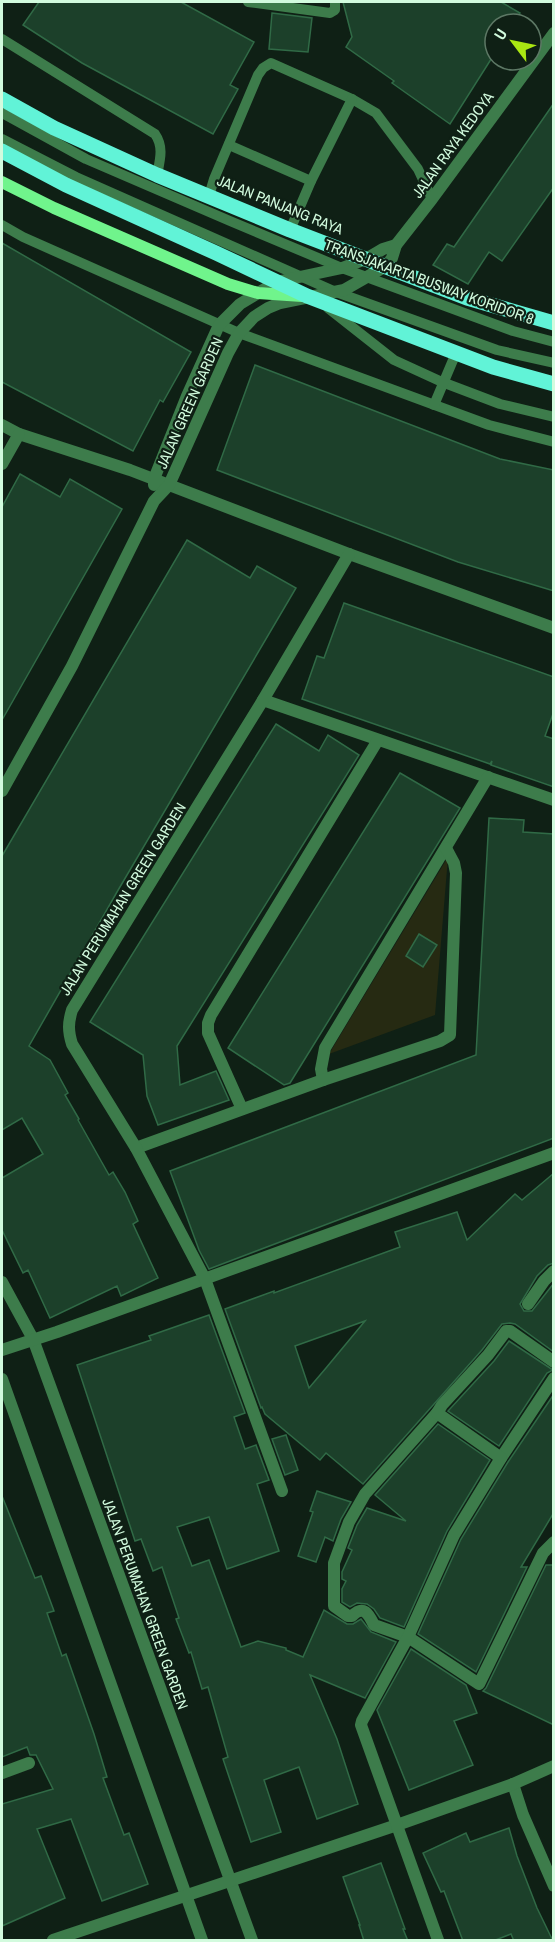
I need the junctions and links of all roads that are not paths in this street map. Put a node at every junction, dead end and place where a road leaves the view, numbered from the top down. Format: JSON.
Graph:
{"nodes":[{"id":1,"x":248,"y":2,"type":"edge"},
{"id":2,"x":334,"y":2,"type":"edge"},
{"id":3,"x":554,"y":33,"type":"edge"},
{"id":4,"x":2,"y":39,"type":"edge"},
{"id":5,"x":2,"y":99,"type":"edge"},
{"id":6,"x":352,"y":99,"type":"junction"},
{"id":7,"x":2,"y":113,"type":"edge"},
{"id":8,"x":2,"y":139,"type":"edge"},
{"id":9,"x":229,"y":145,"type":"junction"},
{"id":10,"x":2,"y":151,"type":"edge"},
{"id":11,"x":157,"y":175,"type":"junction"},
{"id":12,"x":311,"y":181,"type":"junction"},
{"id":13,"x":2,"y":182,"type":"edge"},
{"id":14,"x":209,"y":196,"type":"junction"},
{"id":15,"x":432,"y":199,"type":"junction"},
{"id":16,"x":2,"y":225,"type":"edge"},
{"id":17,"x":290,"y":230,"type":"junction"},
{"id":18,"x":396,"y":245,"type":"junction"},
{"id":19,"x":366,"y":259,"type":"junction"},
{"id":20,"x":386,"y":266,"type":"junction"},
{"id":21,"x":342,"y":268,"type":"junction"},
{"id":22,"x":299,"y":277,"type":"junction"},
{"id":23,"x":369,"y":277,"type":"junction"},
{"id":24,"x":276,"y":282,"type":"junction"},
{"id":25,"x":336,"y":292,"type":"junction"},
{"id":26,"x":258,"y":293,"type":"junction"},
{"id":27,"x":314,"y":299,"type":"junction"},
{"id":28,"x":554,"y":323,"type":"edge"},
{"id":29,"x":219,"y":325,"type":"junction"},
{"id":30,"x":239,"y":333,"type":"junction"},
{"id":31,"x":554,"y":342,"type":"edge"},
{"id":32,"x":456,"y":353,"type":"junction"},
{"id":33,"x":554,"y":363,"type":"edge"},
{"id":34,"x":442,"y":382,"type":"junction"},
{"id":35,"x":554,"y":384,"type":"edge"},
{"id":36,"x":434,"y":405,"type":"junction"},
{"id":37,"x":554,"y":417,"type":"edge"},
{"id":38,"x":2,"y":425,"type":"edge"},
{"id":39,"x":19,"y":434,"type":"junction"},
{"id":40,"x":554,"y":442,"type":"edge"},
{"id":41,"x":2,"y":464,"type":"edge"},
{"id":42,"x":154,"y":479,"type":"junction"},
{"id":43,"x":169,"y":485,"type":"junction"},
{"id":44,"x":154,"y":501,"type":"junction"},
{"id":45,"x":349,"y":554,"type":"junction"},
{"id":46,"x":554,"y":627,"type":"edge"},
{"id":47,"x":262,"y":700,"type":"junction"},
{"id":48,"x":378,"y":740,"type":"junction"},
{"id":49,"x":488,"y":777,"type":"junction"},
{"id":50,"x":2,"y":791,"type":"edge"},
{"id":51,"x":554,"y":800,"type":"edge"},
{"id":52,"x":446,"y":848,"type":"junction"},
{"id":53,"x":323,"y":1080,"type":"junction"},
{"id":54,"x":242,"y":1109,"type":"junction"},
{"id":55,"x":135,"y":1148,"type":"junction"},
{"id":56,"x":554,"y":1153,"type":"edge"},
{"id":57,"x":554,"y":1271,"type":"edge"},
{"id":58,"x":205,"y":1279,"type":"junction"},
{"id":59,"x":2,"y":1282,"type":"edge"},
{"id":60,"x":528,"y":1304,"type":"dead end"},
{"id":61,"x":33,"y":1339,"type":"junction"},
{"id":62,"x":2,"y":1350,"type":"edge"},
{"id":63,"x":554,"y":1362,"type":"edge"},
{"id":64,"x":554,"y":1378,"type":"edge"},
{"id":65,"x":2,"y":1379,"type":"edge"},
{"id":66,"x":437,"y":1413,"type":"junction"},
{"id":67,"x":501,"y":1458,"type":"junction"},
{"id":68,"x":282,"y":1491,"type":"dead end"},
{"id":69,"x":554,"y":1542,"type":"edge"},
{"id":70,"x":408,"y":1637,"type":"junction"},
{"id":71,"x":29,"y":1763,"type":"dead end"},
{"id":72,"x":554,"y":1766,"type":"edge"},
{"id":73,"x":2,"y":1773,"type":"edge"},
{"id":74,"x":513,"y":1784,"type":"junction"},
{"id":75,"x":397,"y":1825,"type":"junction"},
{"id":76,"x":230,"y":1880,"type":"junction"},
{"id":77,"x":554,"y":1886,"type":"edge"},
{"id":78,"x":185,"y":1895,"type":"junction"},
{"id":79,"x":53,"y":1941,"type":"edge"},
{"id":80,"x":202,"y":1941,"type":"edge"},
{"id":81,"x":252,"y":1941,"type":"edge"},
{"id":82,"x":438,"y":1941,"type":"edge"}],
"edges":[{"from":1,"to":2,"type":"lane"},
{"from":3,"to":15,"type":"street","name":"JALAN RAYA KEDOYA"},
{"from":4,"to":11,"type":"lane"},
{"from":5,"to":11,"type":"main road","name":"JALAN PANJANG RAYA"},
{"from":6,"to":9,"type":"lane"},
{"from":6,"to":12,"type":"lane"},
{"from":6,"to":15,"type":"lane"},
{"from":7,"to":21,"type":"lane","name":"TRANSJAKARTA BUSWAY KORIDOR 8"},
{"from":8,"to":22,"type":"lane"},
{"from":9,"to":12,"type":"lane"},
{"from":9,"to":14,"type":"lane"},
{"from":10,"to":24,"type":"main road"},
{"from":11,"to":14,"type":"main road","name":"JALAN PANJANG RAYA"},
{"from":12,"to":17,"type":"lane"},
{"from":13,"to":26,"type":"main road"},
{"from":14,"to":17,"type":"main road","name":"JALAN PANJANG RAYA"},
{"from":15,"to":18,"type":"street","name":"JALAN RAYA KEDOYA"},
{"from":16,"to":29,"type":"lane"},
{"from":17,"to":19,"type":"main road","name":"JALAN PANJANG RAYA"},
{"from":18,"to":19,"type":"street","name":"JALAN RAYA KEDOYA"},
{"from":18,"to":20,"type":"street","name":"JALAN RAYA KEDOYA"},
{"from":19,"to":20,"type":"main road","name":"JALAN PANJANG RAYA"},
{"from":19,"to":21,"type":"street","name":"JALAN GREEN GARDEN"},
{"from":20,"to":23,"type":"street","name":"JALAN GREEN GARDEN"},
{"from":20,"to":28,"type":"main road","name":"JALAN PANJANG RAYA"},
{"from":21,"to":22,"type":"street","name":"JALAN GREEN GARDEN"},
{"from":21,"to":23,"type":"lane","name":"TRANSJAKARTA BUSWAY KORIDOR 8"},
{"from":22,"to":24,"type":"street","name":"JALAN GREEN GARDEN"},
{"from":22,"to":25,"type":"lane"},
{"from":23,"to":25,"type":"street","name":"JALAN GREEN GARDEN"},
{"from":23,"to":31,"type":"lane","name":"TRANSJAKARTA BUSWAY KORIDOR 8"},
{"from":24,"to":26,"type":"street","name":"JALAN GREEN GARDEN"},
{"from":24,"to":27,"type":"main road"},
{"from":25,"to":27,"type":"street","name":"JALAN GREEN GARDEN"},
{"from":25,"to":33,"type":"lane"},
{"from":26,"to":27,"type":"main road"},
{"from":26,"to":29,"type":"street","name":"JALAN GREEN GARDEN"},
{"from":27,"to":30,"type":"street","name":"JALAN GREEN GARDEN"},
{"from":27,"to":32,"type":"main road"},
{"from":27,"to":34,"type":"lane"},
{"from":29,"to":30,"type":"lane"},
{"from":29,"to":42,"type":"street","name":"JALAN GREEN GARDEN"},
{"from":30,"to":36,"type":"lane"},
{"from":30,"to":43,"type":"street","name":"JALAN GREEN GARDEN"},
{"from":32,"to":34,"type":"lane"},
{"from":32,"to":35,"type":"main road"},
{"from":34,"to":36,"type":"lane"},
{"from":34,"to":37,"type":"lane"},
{"from":36,"to":40,"type":"lane"},
{"from":38,"to":39,"type":"street"},
{"from":39,"to":41,"type":"street"},
{"from":39,"to":42,"type":"street"},
{"from":42,"to":43,"type":"street"},
{"from":42,"to":44,"type":"street","name":"JALAN GREEN GARDEN"},
{"from":43,"to":44,"type":"street","name":"JALAN GREEN GARDEN"},
{"from":43,"to":45,"type":"street"},
{"from":44,"to":50,"type":"street","name":"JALAN GREEN GARDEN"},
{"from":45,"to":46,"type":"street"},
{"from":45,"to":47,"type":"street","name":"JALAN PERUMAHAN GREEN GARDEN"},
{"from":47,"to":48,"type":"street"},
{"from":47,"to":55,"type":"street","name":"JALAN PERUMAHAN GREEN GARDEN"},
{"from":48,"to":49,"type":"street"},
{"from":48,"to":54,"type":"street"},
{"from":49,"to":51,"type":"street"},
{"from":49,"to":52,"type":"street"},
{"from":52,"to":53,"type":"street"},
{"from":52,"to":53,"type":"street"},
{"from":53,"to":54,"type":"street"},
{"from":54,"to":55,"type":"street"},
{"from":55,"to":58,"type":"street","name":"JALAN PERUMAHAN GREEN GARDEN"},
{"from":56,"to":58,"type":"street"},
{"from":57,"to":60,"type":"street"},
{"from":58,"to":61,"type":"street"},
{"from":58,"to":68,"type":"street","name":"JALAN PERUMAHAN GREEN GARDEN"},
{"from":59,"to":61,"type":"street","name":"JALAN PERUMAHAN GREEN GARDEN"},
{"from":61,"to":62,"type":"street"},
{"from":61,"to":76,"type":"street","name":"JALAN PERUMAHAN GREEN GARDEN"},
{"from":63,"to":66,"type":"street"},
{"from":64,"to":67,"type":"street"},
{"from":65,"to":78,"type":"street"},
{"from":66,"to":67,"type":"street"},
{"from":66,"to":70,"type":"street"},
{"from":67,"to":70,"type":"street"},
{"from":69,"to":70,"type":"street"},
{"from":70,"to":75,"type":"street"},
{"from":71,"to":73,"type":"street"},
{"from":72,"to":74,"type":"street"},
{"from":74,"to":75,"type":"street"},
{"from":74,"to":77,"type":"street"},
{"from":75,"to":76,"type":"street"},
{"from":75,"to":82,"type":"street"},
{"from":76,"to":78,"type":"street"},
{"from":76,"to":81,"type":"street","name":"JALAN PERUMAHAN GREEN GARDEN"},
{"from":78,"to":79,"type":"street"},
{"from":78,"to":80,"type":"street"}]}
